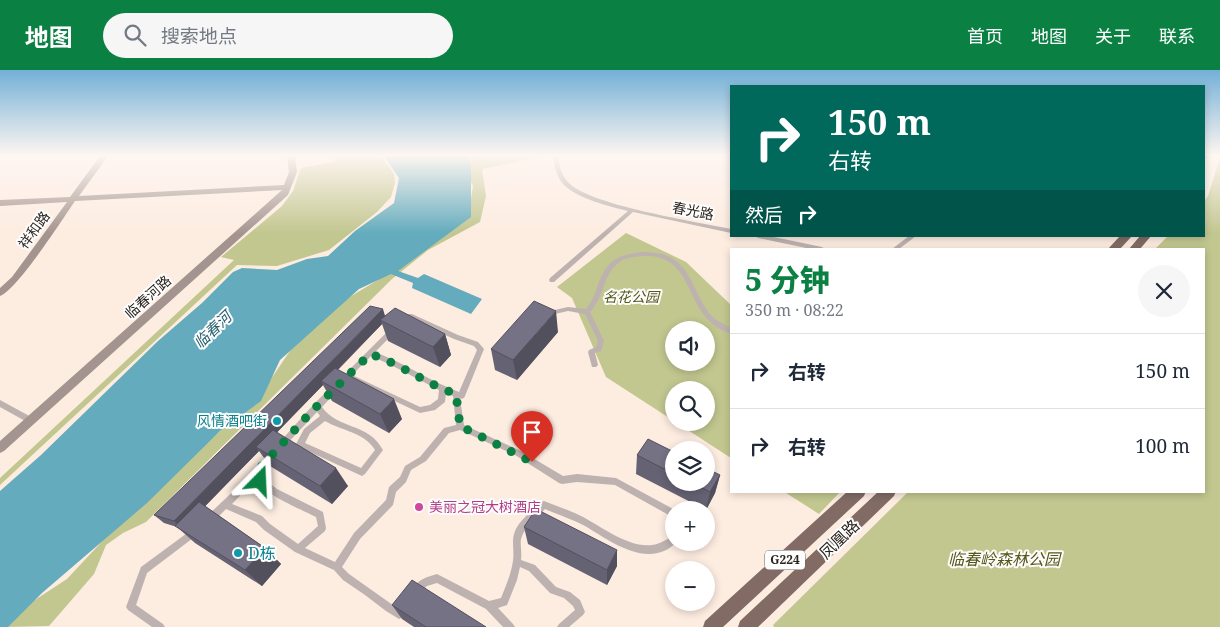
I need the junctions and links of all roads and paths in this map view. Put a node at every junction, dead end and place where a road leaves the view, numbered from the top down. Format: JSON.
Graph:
{"nodes":[{"id":1,"x":85,"y":182,"type":"edge"},
{"id":2,"x":289,"y":182,"type":"edge"},
{"id":3,"x":565,"y":182,"type":"edge"},
{"id":4,"x":287,"y":187,"type":"junction"},
{"id":5,"x":72,"y":200,"type":"junction"},
{"id":6,"x":0,"y":203,"type":"edge"},
{"id":7,"x":632,"y":210,"type":"junction"},
{"id":8,"x":730,"y":231,"type":"edge"},
{"id":9,"x":763,"y":237,"type":"edge"},
{"id":10,"x":912,"y":237,"type":"edge"},
{"id":11,"x":1126,"y":237,"type":"edge"},
{"id":12,"x":1145,"y":237,"type":"edge"},
{"id":13,"x":817,"y":248,"type":"edge"},
{"id":14,"x":896,"y":248,"type":"edge"},
{"id":15,"x":1114,"y":248,"type":"edge"},
{"id":16,"x":1135,"y":248,"type":"edge"},
{"id":17,"x":552,"y":280,"type":"dead end"},
{"id":18,"x":0,"y":293,"type":"edge"},
{"id":19,"x":588,"y":312,"type":"junction"},
{"id":20,"x":535,"y":317,"type":"edge"},
{"id":21,"x":730,"y":330,"type":"edge"},
{"id":22,"x":370,"y":354,"type":"junction"},
{"id":23,"x":594,"y":365,"type":"dead end"},
{"id":24,"x":347,"y":376,"type":"junction"},
{"id":25,"x":443,"y":390,"type":"junction"},
{"id":26,"x":456,"y":394,"type":"junction"},
{"id":27,"x":0,"y":403,"type":"edge"},
{"id":28,"x":317,"y":406,"type":"junction"},
{"id":29,"x":325,"y":417,"type":"junction"},
{"id":30,"x":30,"y":420,"type":"junction"},
{"id":31,"x":460,"y":426,"type":"junction"},
{"id":32,"x":0,"y":448,"type":"edge"},
{"id":33,"x":259,"y":469,"type":"junction"},
{"id":34,"x":857,"y":493,"type":"edge"},
{"id":35,"x":887,"y":493,"type":"edge"},
{"id":36,"x":225,"y":505,"type":"junction"},
{"id":37,"x":665,"y":509,"type":"edge"},
{"id":38,"x":665,"y":546,"type":"edge"},
{"id":39,"x":298,"y":549,"type":"junction"},
{"id":40,"x":517,"y":562,"type":"junction"},
{"id":41,"x":337,"y":567,"type":"junction"},
{"id":42,"x":740,"y":602,"type":"junction"},
{"id":43,"x":489,"y":606,"type":"junction"},
{"id":44,"x":750,"y":623,"type":"edge"},
{"id":45,"x":160,"y":627,"type":"edge"},
{"id":46,"x":510,"y":627,"type":"edge"},
{"id":47,"x":562,"y":627,"type":"edge"},
{"id":48,"x":711,"y":627,"type":"edge"}],
"edges":[{"from":1,"to":5,"type":"street","name":"祥和路"},
{"from":2,"to":4,"type":"street"},
{"from":3,"to":7,"type":"street","name":"春光路"},
{"from":4,"to":5,"type":"street"},
{"from":4,"to":30,"type":"street","name":"临春河路"},
{"from":5,"to":6,"type":"street"},
{"from":5,"to":18,"type":"street","name":"祥和路"},
{"from":7,"to":8,"type":"street","name":"春光路"},
{"from":7,"to":17,"type":"street"},
{"from":9,"to":13,"type":"street"},
{"from":10,"to":14,"type":"street"},
{"from":11,"to":15,"type":"highway"},
{"from":12,"to":16,"type":"highway"},
{"from":19,"to":20,"type":"street"},
{"from":19,"to":21,"type":"street"},
{"from":19,"to":23,"type":"street"},
{"from":22,"to":24,"type":"street"},
{"from":22,"to":25,"type":"street"},
{"from":22,"to":26,"type":"street"},
{"from":24,"to":25,"type":"street"},
{"from":24,"to":28,"type":"street"},
{"from":25,"to":26,"type":"street"},
{"from":26,"to":31,"type":"street"},
{"from":27,"to":30,"type":"street"},
{"from":28,"to":29,"type":"street"},
{"from":28,"to":33,"type":"street"},
{"from":29,"to":29,"type":"street"},
{"from":30,"to":32,"type":"street","name":"临春河路"},
{"from":31,"to":37,"type":"street"},
{"from":31,"to":41,"type":"street"},
{"from":33,"to":36,"type":"street"},
{"from":33,"to":39,"type":"street"},
{"from":34,"to":42,"type":"highway","name":"凤凰路","number":"G224"},
{"from":35,"to":44,"type":"highway","name":"凤凰路","number":"G224"},
{"from":36,"to":39,"type":"street"},
{"from":36,"to":45,"type":"street"},
{"from":38,"to":40,"type":"street"},
{"from":39,"to":41,"type":"street"},
{"from":40,"to":43,"type":"street"},
{"from":40,"to":47,"type":"street"},
{"from":41,"to":43,"type":"street"},
{"from":42,"to":44,"type":"highway"},
{"from":42,"to":48,"type":"highway","name":"凤凰路","number":"G224"},
{"from":43,"to":46,"type":"street"}]}
